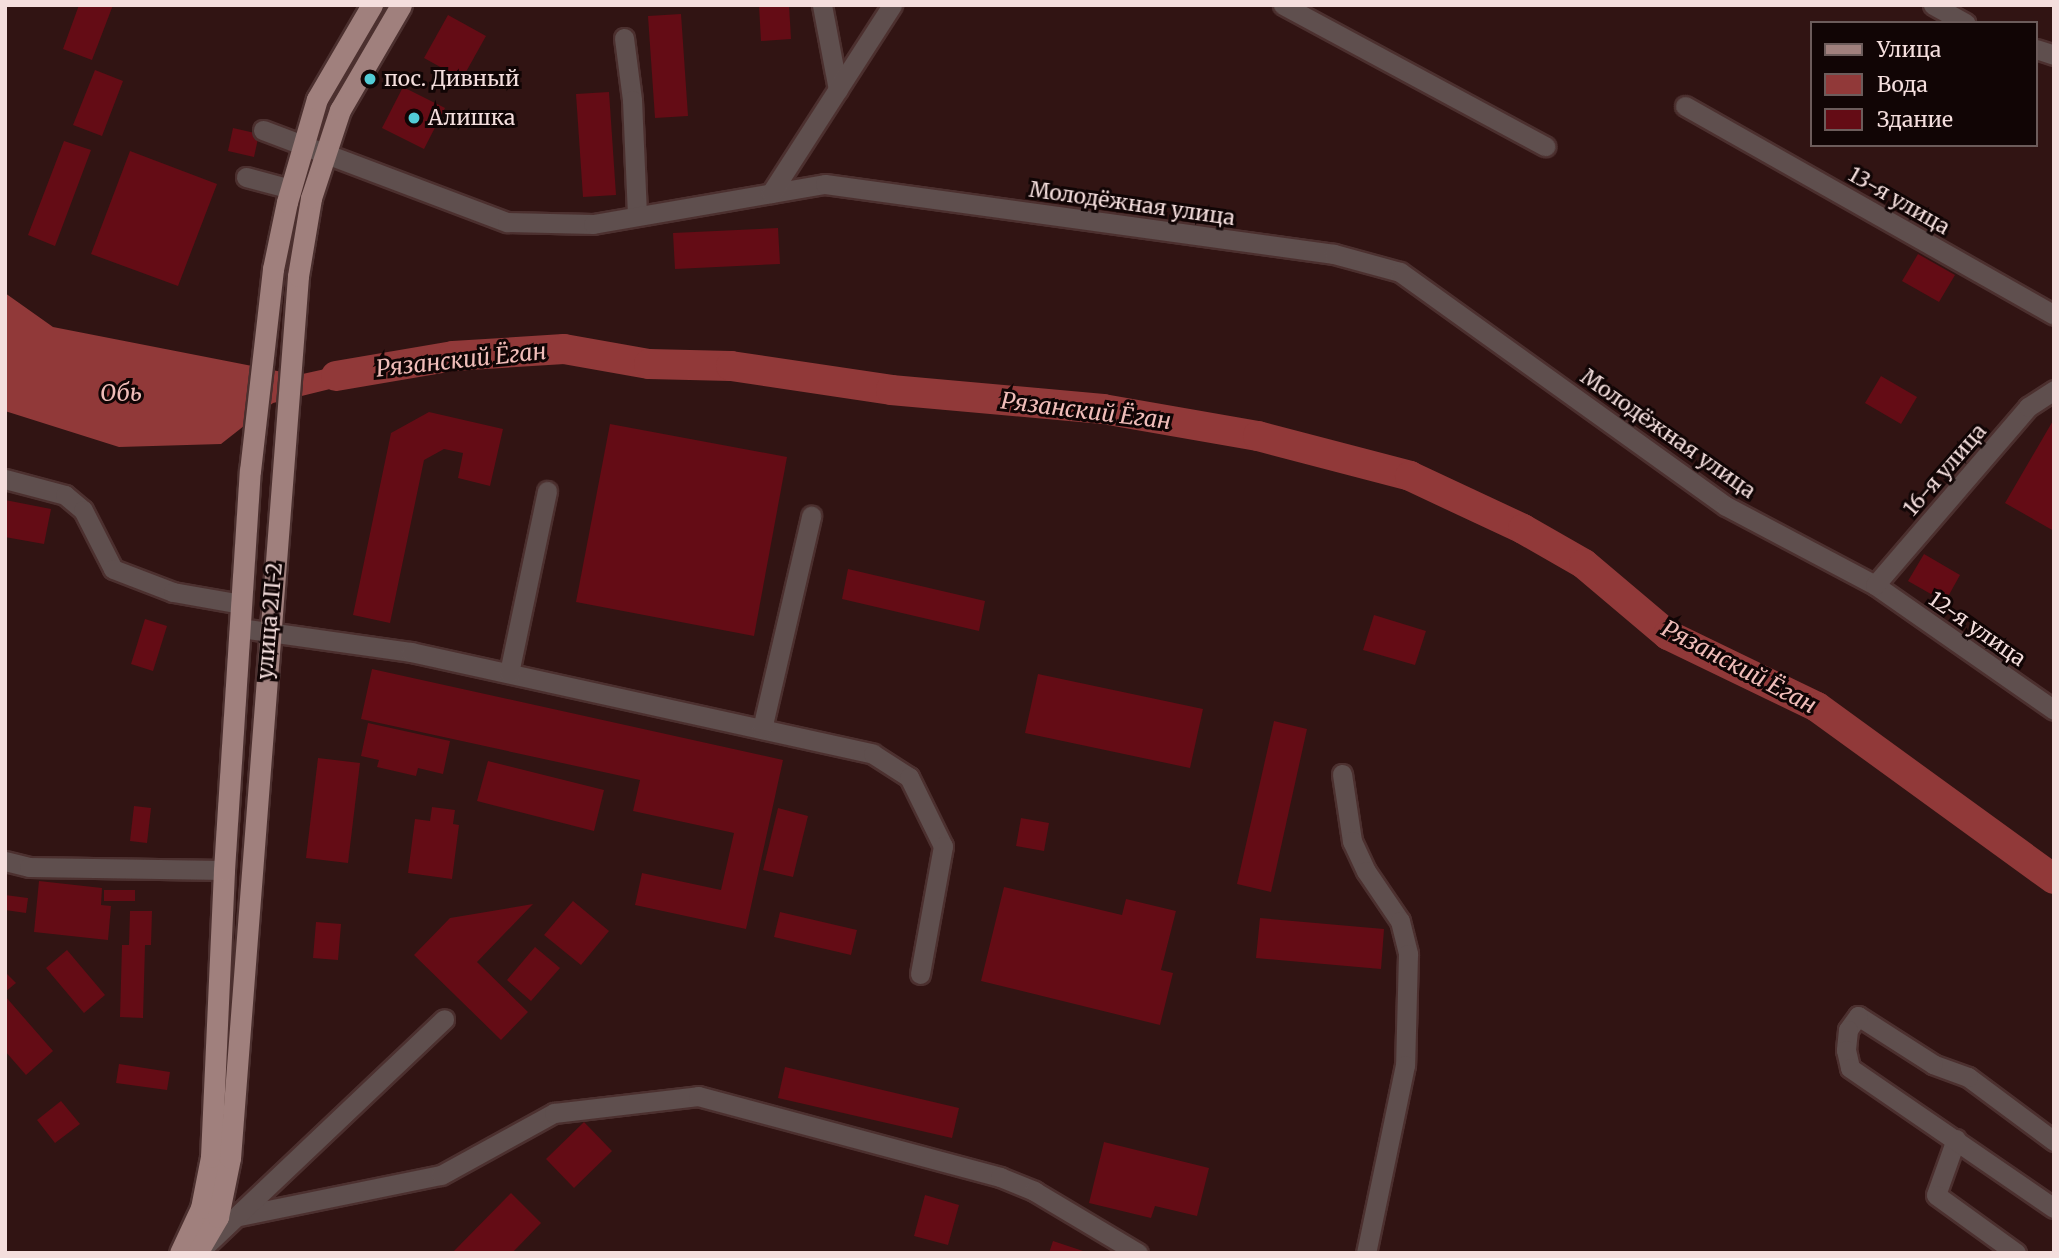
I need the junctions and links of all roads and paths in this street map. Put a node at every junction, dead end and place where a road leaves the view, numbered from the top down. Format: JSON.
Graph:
{"nodes":[{"id":1,"x":372,"y":5,"type":"edge"},
{"id":2,"x":401,"y":5,"type":"edge"},
{"id":3,"x":822,"y":5,"type":"edge"},
{"id":4,"x":892,"y":5,"type":"edge"},
{"id":5,"x":1283,"y":5,"type":"edge"},
{"id":6,"x":1933,"y":5,"type":"edge"},
{"id":7,"x":1961,"y":21,"type":"edge"},
{"id":8,"x":624,"y":38,"type":"dead end"},
{"id":9,"x":838,"y":90,"type":"junction"},
{"id":10,"x":1685,"y":106,"type":"dead end"},
{"id":11,"x":263,"y":130,"type":"dead end"},
{"id":12,"x":304,"y":144,"type":"junction"},
{"id":13,"x":1545,"y":146,"type":"dead end"},
{"id":14,"x":326,"y":153,"type":"junction"},
{"id":15,"x":246,"y":177,"type":"dead end"},
{"id":16,"x":291,"y":189,"type":"junction"},
{"id":17,"x":771,"y":193,"type":"junction"},
{"id":18,"x":637,"y":216,"type":"junction"},
{"id":19,"x":2054,"y":315,"type":"edge"},
{"id":20,"x":2054,"y":390,"type":"edge"},
{"id":21,"x":5,"y":479,"type":"edge"},
{"id":22,"x":547,"y":491,"type":"dead end"},
{"id":23,"x":811,"y":516,"type":"dead end"},
{"id":24,"x":1875,"y":585,"type":"junction"},
{"id":25,"x":242,"y":604,"type":"junction"},
{"id":26,"x":240,"y":628,"type":"junction"},
{"id":27,"x":268,"y":632,"type":"junction"},
{"id":28,"x":509,"y":673,"type":"junction"},
{"id":29,"x":2054,"y":710,"type":"edge"},
{"id":30,"x":762,"y":730,"type":"junction"},
{"id":31,"x":1342,"y":774,"type":"dead end"},
{"id":32,"x":5,"y":860,"type":"edge"},
{"id":33,"x":224,"y":870,"type":"junction"},
{"id":34,"x":920,"y":974,"type":"dead end"},
{"id":35,"x":444,"y":1019,"type":"dead end"},
{"id":36,"x":1956,"y":1139,"type":"junction"},
{"id":37,"x":2054,"y":1141,"type":"edge"},
{"id":38,"x":2054,"y":1208,"type":"edge"},
{"id":39,"x":239,"y":1216,"type":"junction"},
{"id":40,"x":180,"y":1253,"type":"edge"},
{"id":41,"x":197,"y":1253,"type":"edge"},
{"id":42,"x":1138,"y":1253,"type":"edge"},
{"id":43,"x":1366,"y":1253,"type":"edge"},
{"id":44,"x":2016,"y":1253,"type":"edge"}],
"edges":[{"from":1,"to":12,"type":"main road","name":"улица 2П-2"},
{"from":2,"to":14,"type":"main road","name":"улица 2П-2"},
{"from":3,"to":9,"type":"street"},
{"from":4,"to":9,"type":"street"},
{"from":5,"to":13,"type":"street"},
{"from":6,"to":7,"type":"street"},
{"from":8,"to":18,"type":"street"},
{"from":9,"to":17,"type":"street"},
{"from":10,"to":19,"type":"street","name":"13-я улица"},
{"from":11,"to":12,"type":"street","name":"Молодёжная улица"},
{"from":12,"to":14,"type":"street","name":"Молодёжная улица"},
{"from":12,"to":16,"type":"main road","name":"улица 2П-2"},
{"from":14,"to":18,"type":"street","name":"Молодёжная улица"},
{"from":14,"to":27,"type":"main road","name":"улица 2П-2"},
{"from":15,"to":16,"type":"street"},
{"from":16,"to":25,"type":"main road","name":"улица 2П-2"},
{"from":17,"to":18,"type":"street","name":"Молодёжная улица"},
{"from":17,"to":24,"type":"street","name":"Молодёжная улица"},
{"from":20,"to":24,"type":"street","name":"16-я улица"},
{"from":21,"to":25,"type":"street"},
{"from":22,"to":28,"type":"street"},
{"from":23,"to":30,"type":"street"},
{"from":24,"to":29,"type":"street","name":"12-я улица"},
{"from":25,"to":26,"type":"main road","name":"улица 2П-2"},
{"from":26,"to":27,"type":"street"},
{"from":26,"to":33,"type":"main road","name":"улица 2П-2"},
{"from":27,"to":28,"type":"street"},
{"from":27,"to":41,"type":"main road","name":"улица 2П-2"},
{"from":28,"to":30,"type":"street"},
{"from":30,"to":34,"type":"street"},
{"from":31,"to":43,"type":"street"},
{"from":32,"to":33,"type":"street"},
{"from":33,"to":40,"type":"main road","name":"улица 2П-2"},
{"from":35,"to":39,"type":"street"},
{"from":36,"to":37,"type":"street"},
{"from":36,"to":38,"type":"street"},
{"from":36,"to":44,"type":"street"},
{"from":39,"to":41,"type":"street"},
{"from":39,"to":42,"type":"street"}]}
